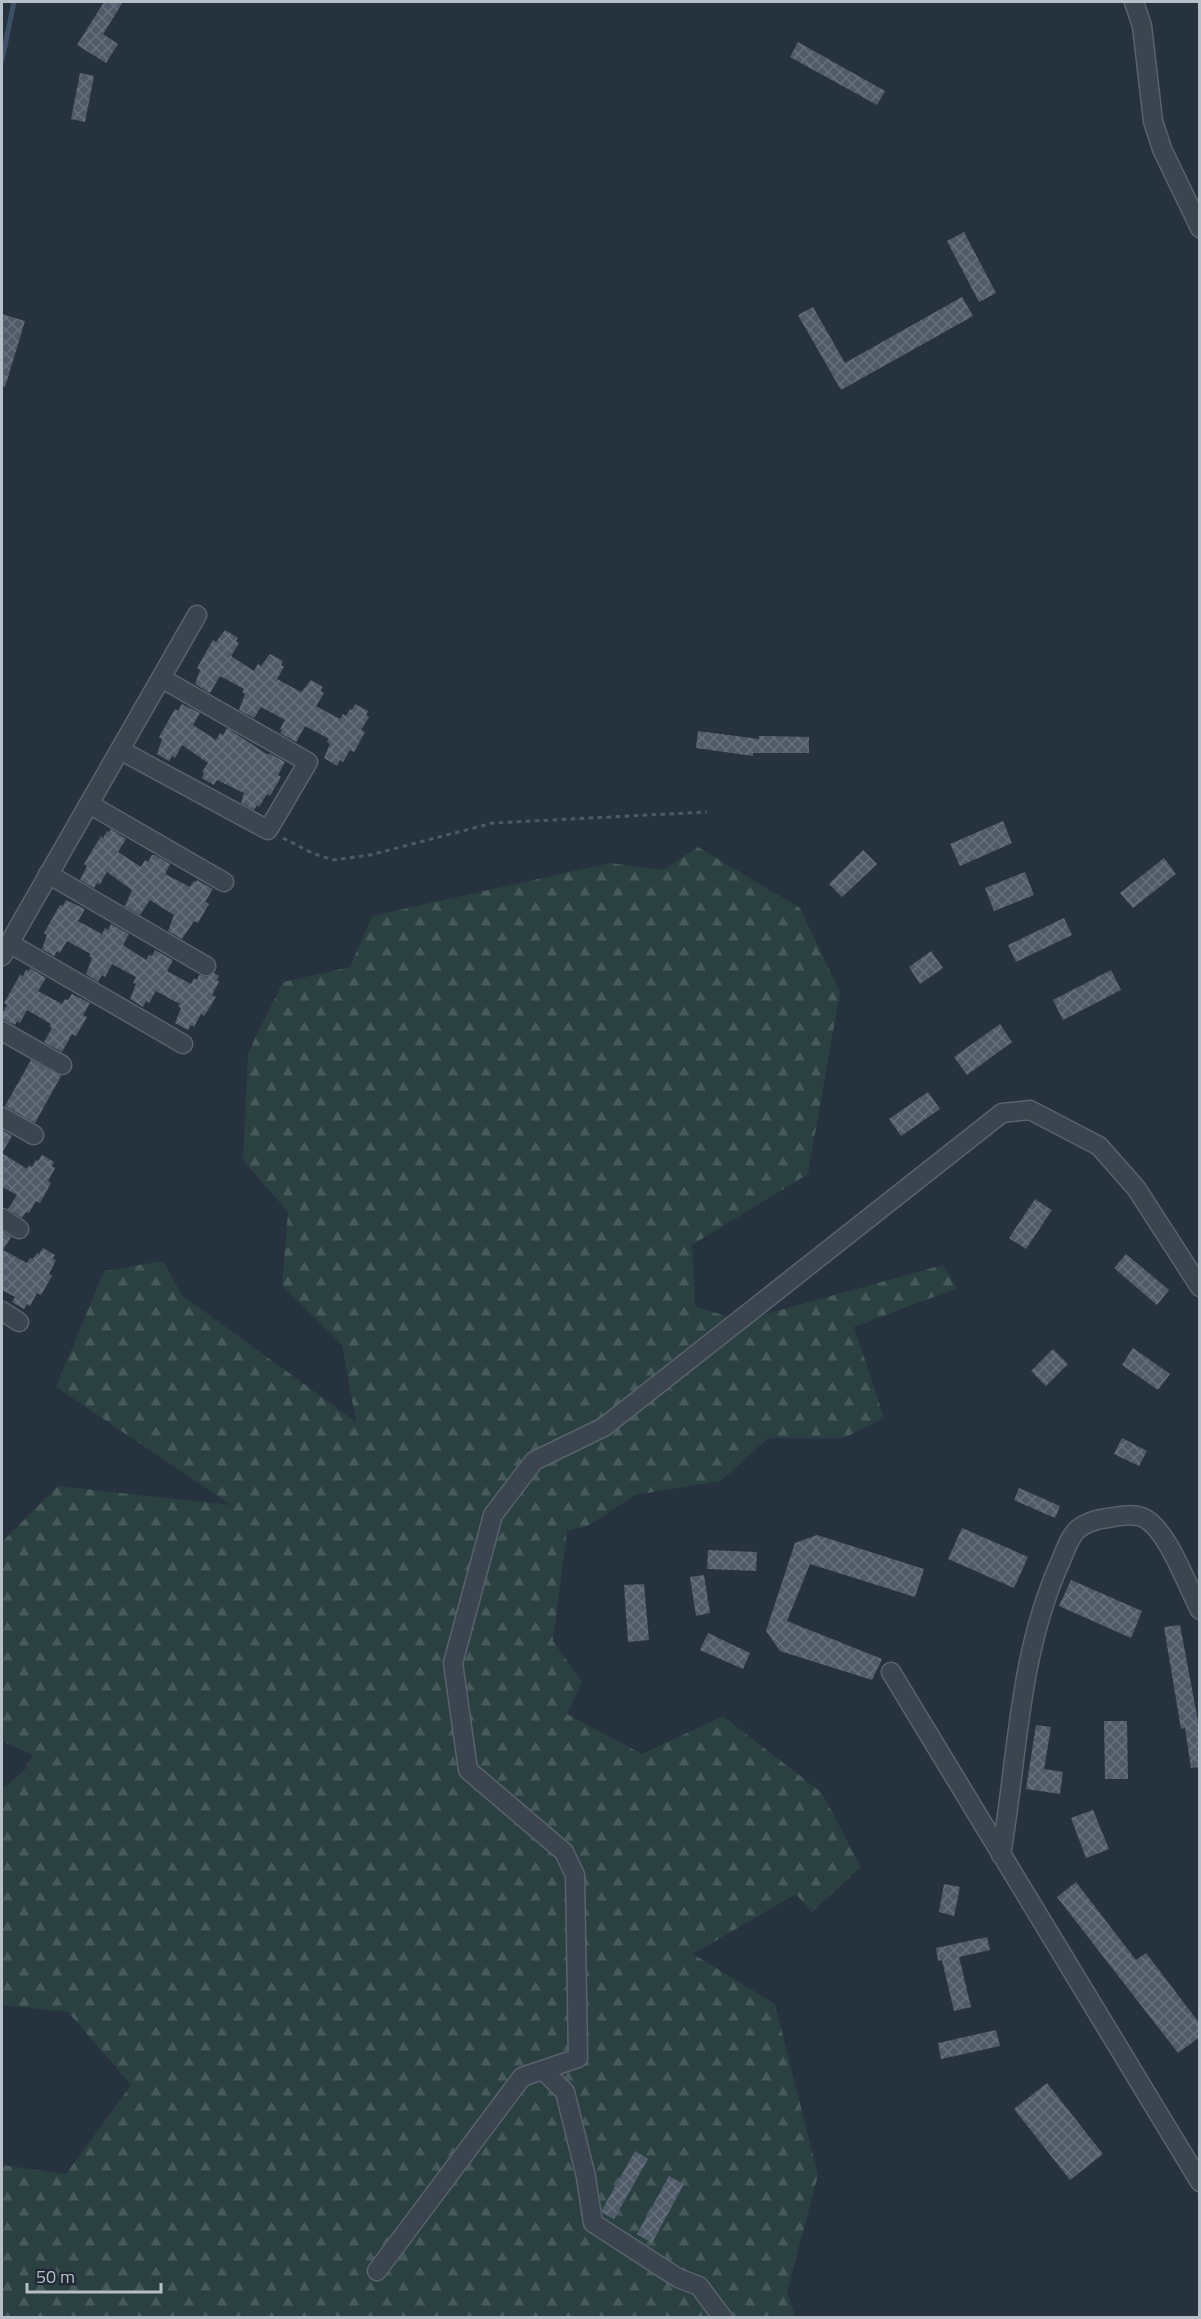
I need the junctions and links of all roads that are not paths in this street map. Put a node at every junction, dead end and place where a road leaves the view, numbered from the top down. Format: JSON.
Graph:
{"nodes":[{"id":1,"x":1134,"y":2,"type":"edge"},
{"id":2,"x":1200,"y":228,"type":"edge"},
{"id":3,"x":197,"y":615,"type":"dead end"},
{"id":4,"x":161,"y":678,"type":"junction"},
{"id":5,"x":120,"y":750,"type":"junction"},
{"id":6,"x":88,"y":804,"type":"junction"},
{"id":7,"x":48,"y":874,"type":"junction"},
{"id":8,"x":224,"y":882,"type":"dead end"},
{"id":9,"x":5,"y":950,"type":"edge"},
{"id":10,"x":206,"y":966,"type":"dead end"},
{"id":11,"x":2,"y":1031,"type":"edge"},
{"id":12,"x":183,"y":1044,"type":"dead end"},
{"id":13,"x":62,"y":1065,"type":"dead end"},
{"id":14,"x":2,"y":1117,"type":"edge"},
{"id":15,"x":34,"y":1135,"type":"dead end"},
{"id":16,"x":2,"y":1218,"type":"edge"},
{"id":17,"x":20,"y":1229,"type":"dead end"},
{"id":18,"x":1200,"y":1287,"type":"edge"},
{"id":19,"x":2,"y":1311,"type":"edge"},
{"id":20,"x":20,"y":1322,"type":"dead end"},
{"id":21,"x":1200,"y":1611,"type":"edge"},
{"id":22,"x":891,"y":1672,"type":"dead end"},
{"id":23,"x":1001,"y":1855,"type":"junction"},
{"id":24,"x":543,"y":2070,"type":"junction"},
{"id":25,"x":1200,"y":2182,"type":"edge"},
{"id":26,"x":377,"y":2271,"type":"dead end"},
{"id":27,"x":723,"y":2318,"type":"edge"}],
"edges":[{"from":1,"to":2,"type":"street"},
{"from":3,"to":4,"type":"street"},
{"from":4,"to":5,"type":"street"},
{"from":4,"to":5,"type":"street"},
{"from":5,"to":6,"type":"street"},
{"from":6,"to":7,"type":"street"},
{"from":6,"to":8,"type":"street"},
{"from":7,"to":9,"type":"street"},
{"from":7,"to":10,"type":"street"},
{"from":9,"to":12,"type":"street"},
{"from":11,"to":13,"type":"street"},
{"from":14,"to":15,"type":"street"},
{"from":16,"to":17,"type":"street"},
{"from":18,"to":24,"type":"street"},
{"from":19,"to":20,"type":"street"},
{"from":21,"to":23,"type":"street"},
{"from":22,"to":23,"type":"street"},
{"from":23,"to":25,"type":"street"},
{"from":24,"to":26,"type":"street"},
{"from":24,"to":27,"type":"street"}]}
